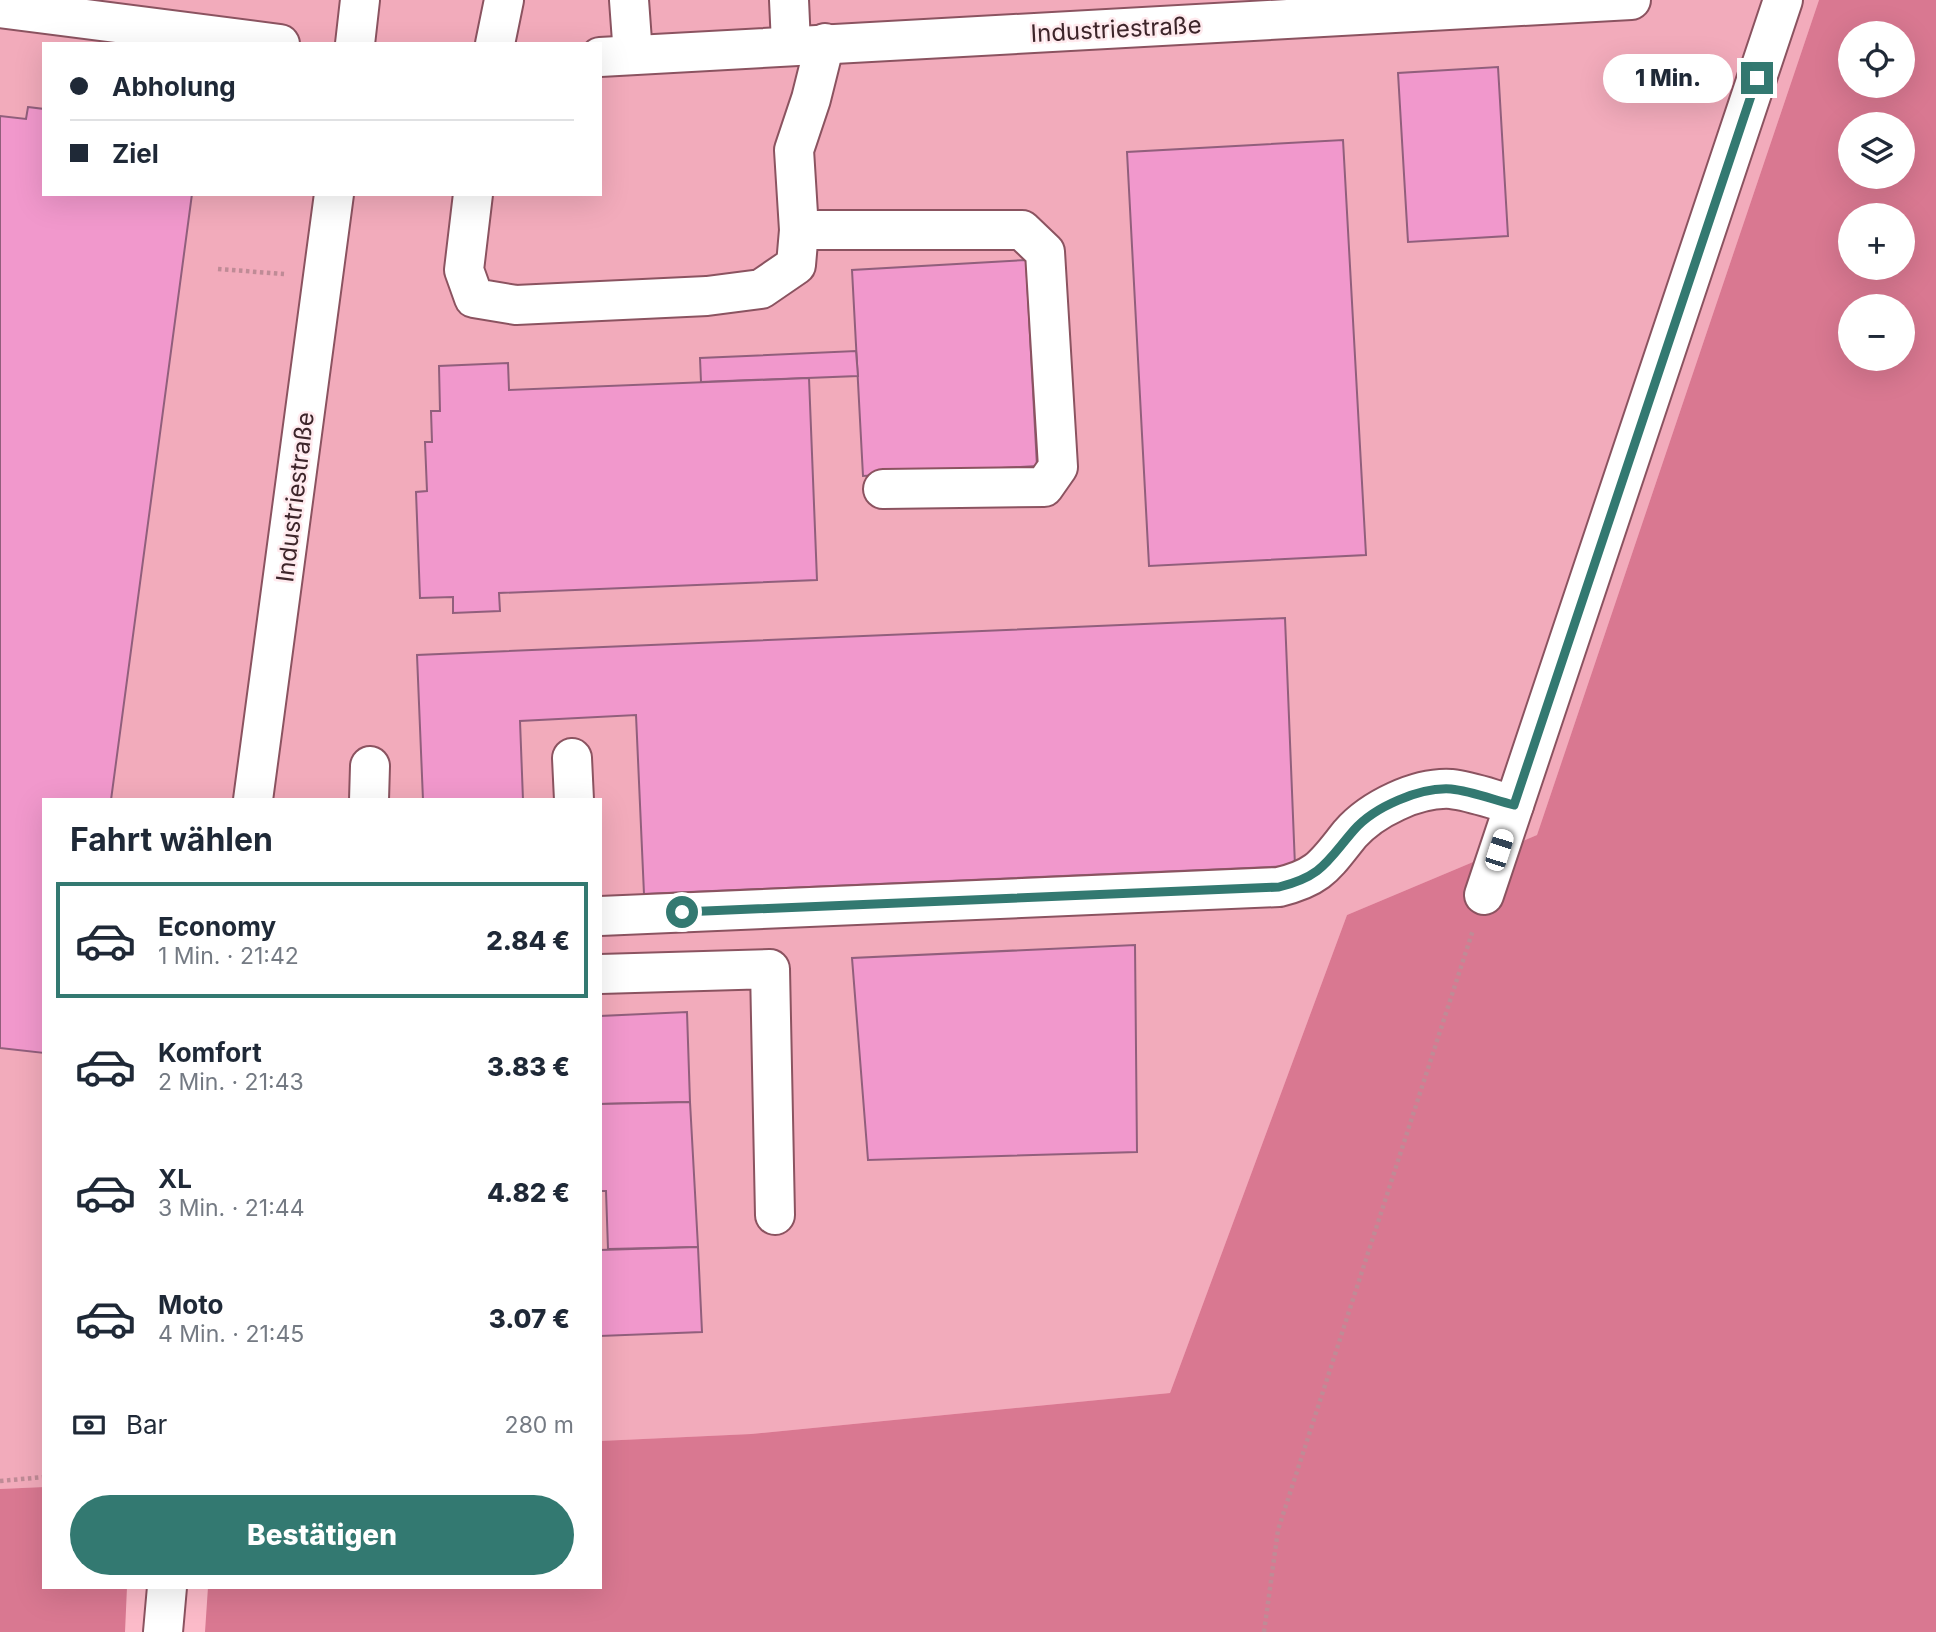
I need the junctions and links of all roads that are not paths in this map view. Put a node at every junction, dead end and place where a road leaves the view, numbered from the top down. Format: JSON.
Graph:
{"nodes":[{"id":1,"x":360,"y":0,"type":"edge"},
{"id":2,"x":504,"y":0,"type":"edge"},
{"id":3,"x":629,"y":0,"type":"edge"},
{"id":4,"x":789,"y":0,"type":"edge"},
{"id":5,"x":1783,"y":0,"type":"edge"},
{"id":6,"x":1610,"y":1,"type":"edge"},
{"id":7,"x":0,"y":8,"type":"edge"},
{"id":8,"x":1390,"y":8,"type":"edge"},
{"id":9,"x":264,"y":42,"type":"edge"},
{"id":10,"x":355,"y":42,"type":"edge"},
{"id":11,"x":495,"y":42,"type":"edge"},
{"id":12,"x":808,"y":44,"type":"junction"},
{"id":13,"x":616,"y":56,"type":"edge"},
{"id":14,"x":334,"y":196,"type":"edge"},
{"id":15,"x":473,"y":196,"type":"edge"},
{"id":16,"x":799,"y":230,"type":"junction"},
{"id":17,"x":883,"y":489,"type":"dead end"},
{"id":18,"x":572,"y":758,"type":"dead end"},
{"id":19,"x":253,"y":798,"type":"edge"},
{"id":20,"x":574,"y":798,"type":"edge"},
{"id":21,"x":1514,"y":805,"type":"junction"},
{"id":22,"x":1484,"y":895,"type":"road end"},
{"id":23,"x":602,"y":916,"type":"edge"},
{"id":24,"x":602,"y":974,"type":"edge"},
{"id":25,"x":775,"y":1215,"type":"dead end"},
{"id":26,"x":167,"y":1589,"type":"edge"},
{"id":27,"x":163,"y":1632,"type":"edge"}],
"edges":[{"from":1,"to":10,"type":"street"},
{"from":2,"to":11,"type":"street"},
{"from":3,"to":13,"type":"street"},
{"from":4,"to":12,"type":"street"},
{"from":5,"to":21,"type":"street"},
{"from":6,"to":8,"type":"street","name":"Industriestraße"},
{"from":7,"to":9,"type":"street"},
{"from":8,"to":12,"type":"street","name":"Industriestraße"},
{"from":12,"to":13,"type":"street","name":"Industriestraße"},
{"from":12,"to":16,"type":"street"},
{"from":14,"to":19,"type":"street","name":"Industriestraße"},
{"from":15,"to":16,"type":"street"},
{"from":16,"to":17,"type":"street"},
{"from":18,"to":20,"type":"street"},
{"from":21,"to":22,"type":"street"},
{"from":21,"to":23,"type":"street"},
{"from":24,"to":25,"type":"street"},
{"from":26,"to":27,"type":"street"}]}
